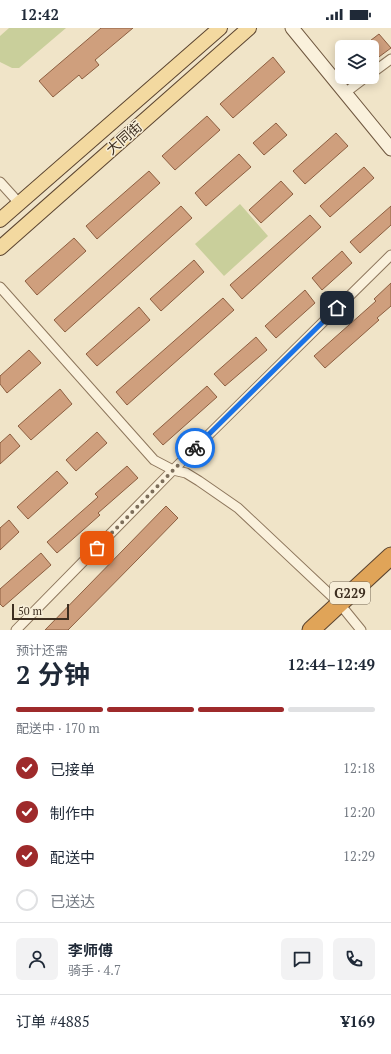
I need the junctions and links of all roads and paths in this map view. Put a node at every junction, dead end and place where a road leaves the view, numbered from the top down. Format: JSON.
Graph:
{"nodes":[{"id":1,"x":220,"y":28,"type":"edge"},
{"id":2,"x":249,"y":28,"type":"edge"},
{"id":3,"x":292,"y":28,"type":"edge"},
{"id":4,"x":391,"y":58,"type":"edge"},
{"id":5,"x":379,"y":67,"type":"edge"},
{"id":6,"x":357,"y":84,"type":"edge"},
{"id":7,"x":345,"y":93,"type":"junction"},
{"id":8,"x":391,"y":149,"type":"edge"},
{"id":9,"x":0,"y":182,"type":"edge"},
{"id":10,"x":19,"y":203,"type":"junction"},
{"id":11,"x":0,"y":220,"type":"edge"},
{"id":12,"x":0,"y":248,"type":"edge"},
{"id":13,"x":391,"y":254,"type":"edge"},
{"id":14,"x":0,"y":287,"type":"edge"},
{"id":15,"x":173,"y":470,"type":"junction"},
{"id":16,"x":391,"y":556,"type":"edge"},
{"id":17,"x":339,"y":603,"type":"junction"},
{"id":18,"x":16,"y":630,"type":"edge"},
{"id":19,"x":311,"y":630,"type":"edge"},
{"id":20,"x":362,"y":630,"type":"edge"}],
"edges":[{"from":1,"to":10,"type":"main road","name":"大同街"},
{"from":2,"to":12,"type":"main road","name":"大同街"},
{"from":3,"to":7,"type":"street"},
{"from":4,"to":5,"type":"street"},
{"from":6,"to":7,"type":"street"},
{"from":7,"to":8,"type":"street"},
{"from":9,"to":10,"type":"street"},
{"from":10,"to":11,"type":"main road","name":"大同街"},
{"from":13,"to":15,"type":"street"},
{"from":14,"to":15,"type":"street"},
{"from":15,"to":17,"type":"street"},
{"from":15,"to":18,"type":"street"},
{"from":16,"to":17,"type":"highway","number":"G229"},
{"from":17,"to":19,"type":"highway","number":"G229"},
{"from":17,"to":20,"type":"street"}]}
